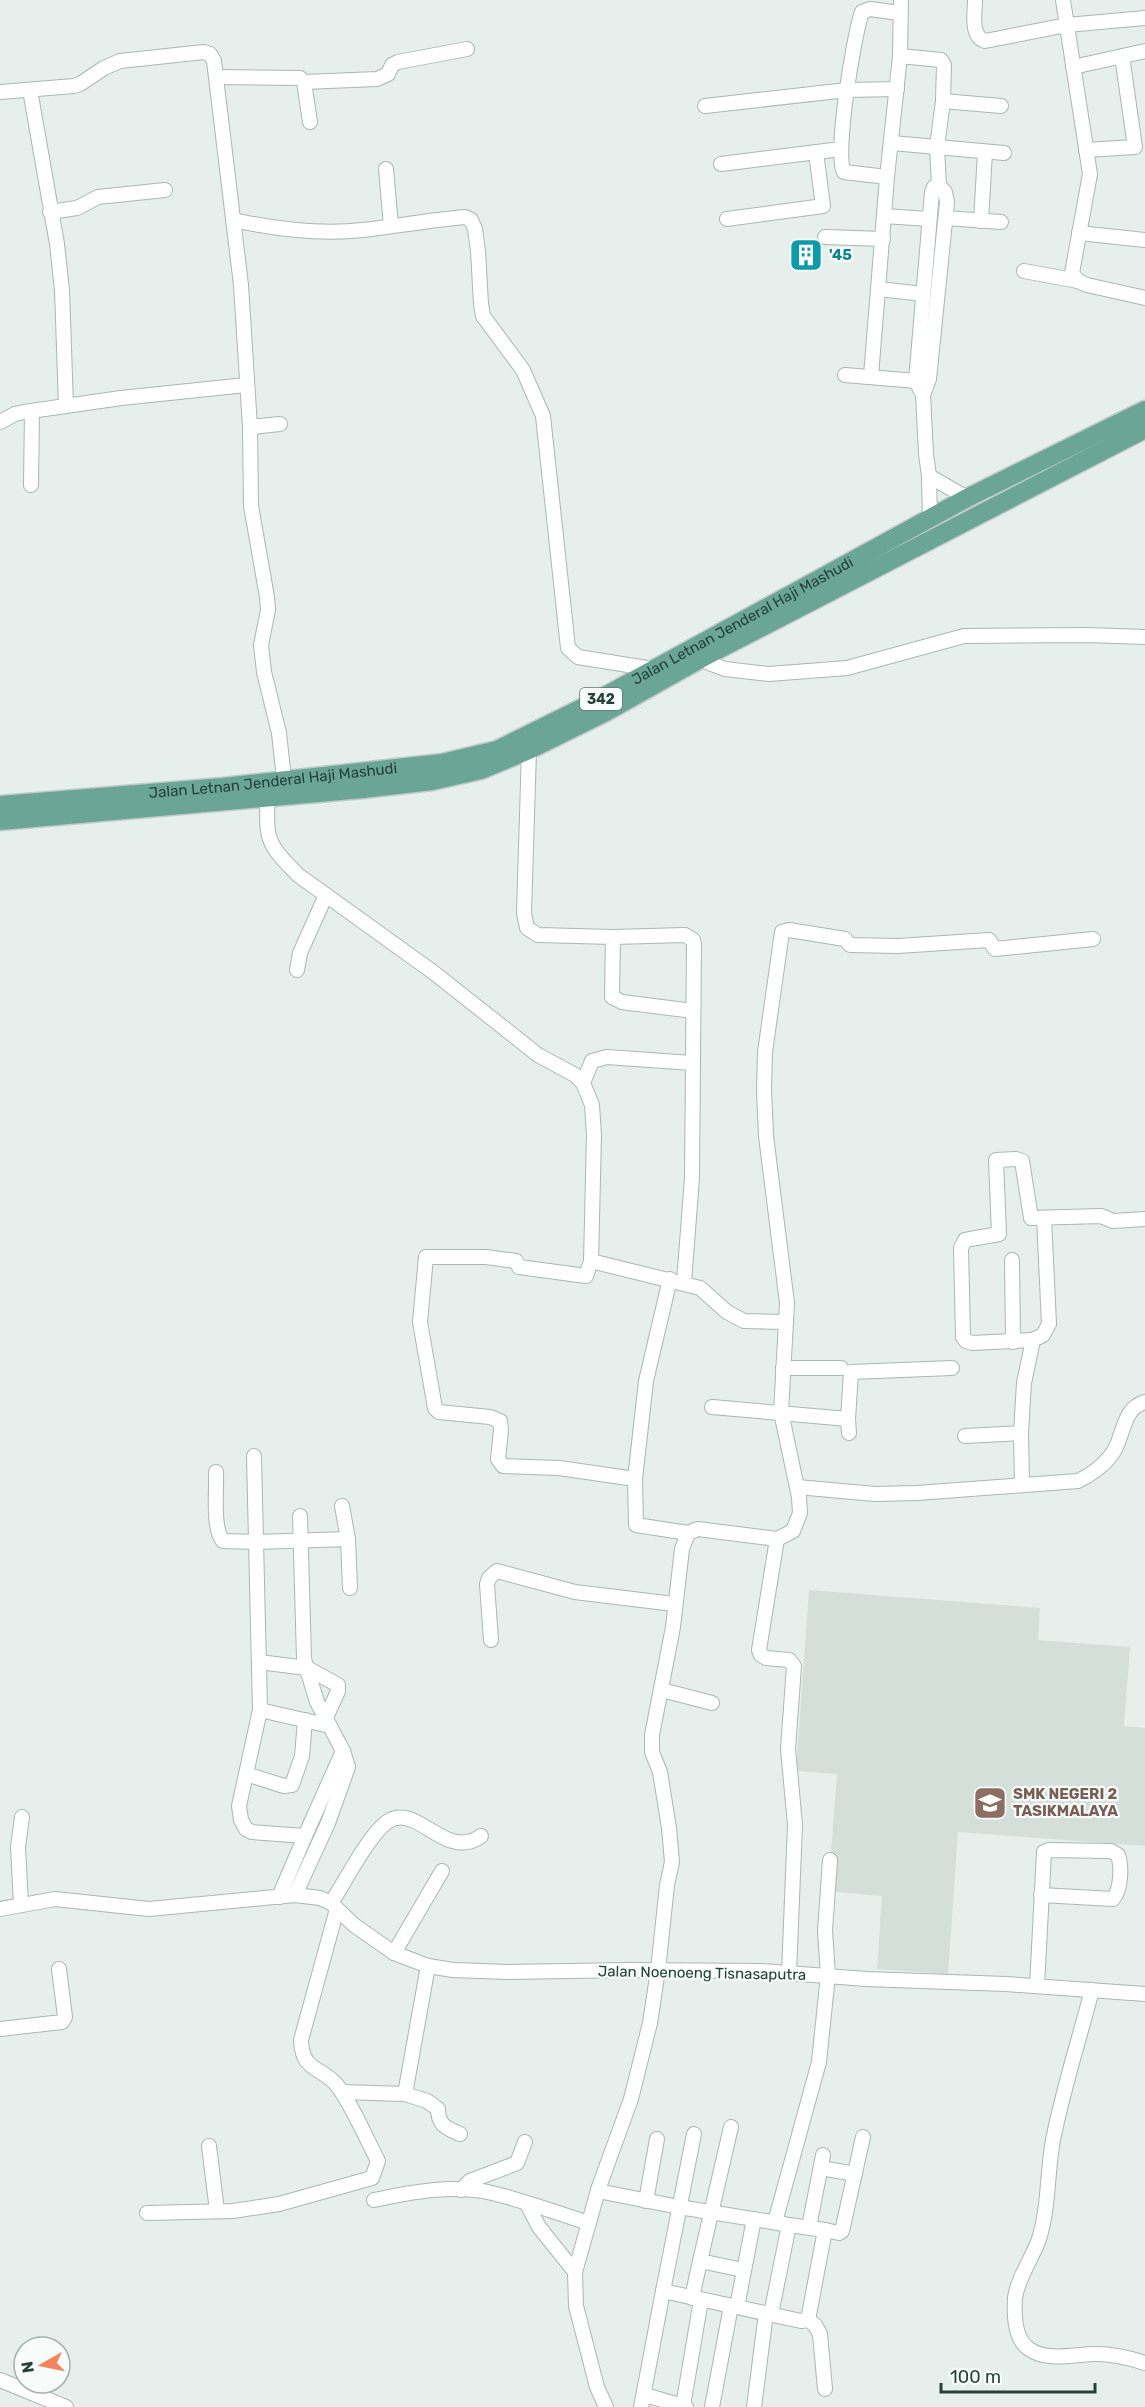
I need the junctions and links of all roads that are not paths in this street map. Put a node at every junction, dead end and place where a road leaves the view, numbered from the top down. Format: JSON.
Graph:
{"nodes":[{"id":1,"x":975,"y":0,"type":"edge"},
{"id":2,"x":1063,"y":0,"type":"edge"},
{"id":3,"x":900,"y":6,"type":"edge"},
{"id":4,"x":1145,"y":18,"type":"edge"},
{"id":5,"x":1067,"y":25,"type":"junction"},
{"id":6,"x":467,"y":49,"type":"dead end"},
{"id":7,"x":1145,"y":51,"type":"edge"},
{"id":8,"x":900,"y":56,"type":"junction"},
{"id":9,"x":1122,"y":56,"type":"junction"},
{"id":10,"x":1074,"y":67,"type":"junction"},
{"id":11,"x":217,"y":77,"type":"junction"},
{"id":12,"x":304,"y":82,"type":"junction"},
{"id":13,"x":897,"y":89,"type":"junction"},
{"id":14,"x":30,"y":90,"type":"junction"},
{"id":15,"x":847,"y":90,"type":"junction"},
{"id":16,"x":0,"y":92,"type":"edge"},
{"id":17,"x":943,"y":101,"type":"junction"},
{"id":18,"x":705,"y":106,"type":"dead end"},
{"id":19,"x":1001,"y":106,"type":"dead end"},
{"id":20,"x":310,"y":122,"type":"dead end"},
{"id":21,"x":892,"y":143,"type":"junction"},
{"id":22,"x":937,"y":147,"type":"junction"},
{"id":23,"x":841,"y":149,"type":"junction"},
{"id":24,"x":1086,"y":150,"type":"junction"},
{"id":25,"x":816,"y":152,"type":"junction"},
{"id":26,"x":985,"y":152,"type":"junction"},
{"id":27,"x":1004,"y":153,"type":"dead end"},
{"id":28,"x":721,"y":164,"type":"dead end"},
{"id":29,"x":386,"y":169,"type":"dead end"},
{"id":30,"x":887,"y":177,"type":"junction"},
{"id":31,"x":939,"y":186,"type":"junction"},
{"id":32,"x":165,"y":190,"type":"dead end"},
{"id":33,"x":50,"y":212,"type":"junction"},
{"id":34,"x":884,"y":216,"type":"junction"},
{"id":35,"x":946,"y":218,"type":"junction"},
{"id":36,"x":727,"y":219,"type":"dead end"},
{"id":37,"x":929,"y":219,"type":"junction"},
{"id":38,"x":233,"y":220,"type":"junction"},
{"id":39,"x":981,"y":220,"type":"junction"},
{"id":40,"x":1001,"y":222,"type":"dead end"},
{"id":41,"x":391,"y":226,"type":"junction"},
{"id":42,"x":1079,"y":233,"type":"junction"},
{"id":43,"x":825,"y":237,"type":"dead end"},
{"id":44,"x":883,"y":239,"type":"junction"},
{"id":45,"x":1145,"y":240,"type":"edge"},
{"id":46,"x":1024,"y":271,"type":"dead end"},
{"id":47,"x":1078,"y":281,"type":"junction"},
{"id":48,"x":879,"y":289,"type":"junction"},
{"id":49,"x":923,"y":294,"type":"junction"},
{"id":50,"x":1145,"y":298,"type":"edge"},
{"id":51,"x":845,"y":375,"type":"dead end"},
{"id":52,"x":871,"y":376,"type":"junction"},
{"id":53,"x":916,"y":381,"type":"junction"},
{"id":54,"x":246,"y":385,"type":"junction"},
{"id":55,"x":923,"y":395,"type":"junction"},
{"id":56,"x":66,"y":406,"type":"junction"},
{"id":57,"x":1145,"y":410,"type":"edge"},
{"id":58,"x":33,"y":411,"type":"junction"},
{"id":59,"x":0,"y":422,"type":"edge"},
{"id":60,"x":280,"y":424,"type":"dead end"},
{"id":61,"x":250,"y":427,"type":"junction"},
{"id":62,"x":1145,"y":429,"type":"edge"},
{"id":63,"x":929,"y":476,"type":"junction"},
{"id":64,"x":31,"y":485,"type":"dead end"},
{"id":65,"x":967,"y":498,"type":"junction"},
{"id":66,"x":930,"y":519,"type":"junction"},
{"id":67,"x":1145,"y":637,"type":"edge"},
{"id":68,"x":704,"y":657,"type":"junction"},
{"id":69,"x":653,"y":669,"type":"junction"},
{"id":70,"x":529,"y":750,"type":"junction"},
{"id":71,"x":284,"y":779,"type":"junction"},
{"id":72,"x":362,"y":780,"type":"junction"},
{"id":73,"x":267,"y":796,"type":"junction"},
{"id":74,"x":0,"y":805,"type":"edge"},
{"id":75,"x":0,"y":822,"type":"edge"},
{"id":76,"x":326,"y":895,"type":"junction"},
{"id":77,"x":613,"y":937,"type":"junction"},
{"id":78,"x":1093,"y":939,"type":"dead end"},
{"id":79,"x":297,"y":970,"type":"dead end"},
{"id":80,"x":693,"y":1011,"type":"junction"},
{"id":81,"x":692,"y":1063,"type":"junction"},
{"id":82,"x":583,"y":1083,"type":"junction"},
{"id":83,"x":1044,"y":1218,"type":"junction"},
{"id":84,"x":1145,"y":1219,"type":"edge"},
{"id":85,"x":1012,"y":1260,"type":"dead end"},
{"id":86,"x":591,"y":1261,"type":"junction"},
{"id":87,"x":677,"y":1281,"type":"junction"},
{"id":88,"x":786,"y":1322,"type":"junction"},
{"id":89,"x":1033,"y":1340,"type":"junction"},
{"id":90,"x":1013,"y":1342,"type":"junction"},
{"id":91,"x":783,"y":1368,"type":"junction"},
{"id":92,"x":841,"y":1368,"type":"dead end"},
{"id":93,"x":952,"y":1368,"type":"dead end"},
{"id":94,"x":1145,"y":1402,"type":"edge"},
{"id":95,"x":712,"y":1407,"type":"dead end"},
{"id":96,"x":781,"y":1412,"type":"junction"},
{"id":97,"x":1021,"y":1433,"type":"junction"},
{"id":98,"x":964,"y":1436,"type":"dead end"},
{"id":99,"x":254,"y":1455,"type":"dead end"},
{"id":100,"x":216,"y":1472,"type":"dead end"},
{"id":101,"x":635,"y":1479,"type":"junction"},
{"id":102,"x":1022,"y":1484,"type":"junction"},
{"id":103,"x":797,"y":1487,"type":"junction"},
{"id":104,"x":342,"y":1506,"type":"dead end"},
{"id":105,"x":300,"y":1516,"type":"dead end"},
{"id":106,"x":688,"y":1533,"type":"junction"},
{"id":107,"x":348,"y":1539,"type":"junction"},
{"id":108,"x":777,"y":1539,"type":"junction"},
{"id":109,"x":301,"y":1540,"type":"junction"},
{"id":110,"x":256,"y":1542,"type":"junction"},
{"id":111,"x":350,"y":1588,"type":"dead end"},
{"id":112,"x":674,"y":1604,"type":"junction"},
{"id":113,"x":491,"y":1640,"type":"dead end"},
{"id":114,"x":259,"y":1662,"type":"junction"},
{"id":115,"x":307,"y":1668,"type":"junction"},
{"id":116,"x":662,"y":1690,"type":"junction"},
{"id":117,"x":712,"y":1703,"type":"dead end"},
{"id":118,"x":260,"y":1710,"type":"junction"},
{"id":119,"x":305,"y":1720,"type":"junction"},
{"id":120,"x":328,"y":1722,"type":"junction"},
{"id":121,"x":246,"y":1774,"type":"junction"},
{"id":122,"x":331,"y":1795,"type":"junction"},
{"id":123,"x":313,"y":1817,"type":"junction"},
{"id":124,"x":22,"y":1818,"type":"dead end"},
{"id":125,"x":328,"y":1823,"type":"junction"},
{"id":126,"x":304,"y":1836,"type":"junction"},
{"id":127,"x":481,"y":1836,"type":"dead end"},
{"id":128,"x":830,"y":1860,"type":"dead end"},
{"id":129,"x":442,"y":1871,"type":"dead end"},
{"id":130,"x":295,"y":1895,"type":"junction"},
{"id":131,"x":1041,"y":1895,"type":"junction"},
{"id":132,"x":279,"y":1897,"type":"junction"},
{"id":133,"x":21,"y":1905,"type":"junction"},
{"id":134,"x":334,"y":1906,"type":"junction"},
{"id":135,"x":0,"y":1909,"type":"edge"},
{"id":136,"x":394,"y":1953,"type":"junction"},
{"id":137,"x":428,"y":1966,"type":"junction"},
{"id":138,"x":59,"y":1969,"type":"dead end"},
{"id":139,"x":658,"y":1970,"type":"junction"},
{"id":140,"x":789,"y":1973,"type":"junction"},
{"id":141,"x":828,"y":1976,"type":"junction"},
{"id":142,"x":1037,"y":1986,"type":"junction"},
{"id":143,"x":1092,"y":1990,"type":"junction"},
{"id":144,"x":1145,"y":1994,"type":"edge"},
{"id":145,"x":0,"y":2029,"type":"edge"},
{"id":146,"x":342,"y":2092,"type":"junction"},
{"id":147,"x":405,"y":2094,"type":"junction"},
{"id":148,"x":731,"y":2127,"type":"dead end"},
{"id":149,"x":460,"y":2134,"type":"dead end"},
{"id":150,"x":694,"y":2134,"type":"dead end"},
{"id":151,"x":863,"y":2137,"type":"dead end"},
{"id":152,"x":657,"y":2139,"type":"dead end"},
{"id":153,"x":525,"y":2142,"type":"dead end"},
{"id":154,"x":209,"y":2146,"type":"dead end"},
{"id":155,"x":855,"y":2174,"type":"junction"},
{"id":156,"x":461,"y":2190,"type":"junction"},
{"id":157,"x":598,"y":2191,"type":"junction"},
{"id":158,"x":374,"y":2200,"type":"dead end"},
{"id":159,"x":646,"y":2201,"type":"junction"},
{"id":160,"x":527,"y":2204,"type":"junction"},
{"id":161,"x":679,"y":2207,"type":"junction"},
{"id":162,"x":217,"y":2211,"type":"junction"},
{"id":163,"x":710,"y":2211,"type":"junction"},
{"id":164,"x":147,"y":2213,"type":"dead end"},
{"id":165,"x":754,"y":2219,"type":"junction"},
{"id":166,"x":589,"y":2223,"type":"junction"},
{"id":167,"x":782,"y":2223,"type":"junction"},
{"id":168,"x":809,"y":2227,"type":"junction"},
{"id":169,"x":825,"y":2230,"type":"junction"},
{"id":170,"x":700,"y":2261,"type":"junction"},
{"id":171,"x":743,"y":2270,"type":"junction"},
{"id":172,"x":575,"y":2272,"type":"junction"},
{"id":173,"x":663,"y":2291,"type":"junction"},
{"id":174,"x":696,"y":2299,"type":"junction"},
{"id":175,"x":734,"y":2306,"type":"junction"},
{"id":176,"x":768,"y":2314,"type":"junction"},
{"id":177,"x":808,"y":2320,"type":"junction"},
{"id":178,"x":1145,"y":2362,"type":"edge"},
{"id":179,"x":0,"y":2380,"type":"edge"},
{"id":180,"x":825,"y":2389,"type":"dead end"},
{"id":181,"x":643,"y":2401,"type":"edge"},
{"id":182,"x":66,"y":2407,"type":"edge"},
{"id":183,"x":606,"y":2407,"type":"edge"},
{"id":184,"x":684,"y":2407,"type":"edge"},
{"id":185,"x":712,"y":2407,"type":"edge"},
{"id":186,"x":754,"y":2407,"type":"edge"}],
"edges":[{"from":1,"to":5,"type":"street"},
{"from":2,"to":5,"type":"street"},
{"from":3,"to":8,"type":"street"},
{"from":3,"to":15,"type":"street"},
{"from":4,"to":5,"type":"street"},
{"from":5,"to":10,"type":"street"},
{"from":6,"to":12,"type":"street"},
{"from":7,"to":9,"type":"street"},
{"from":8,"to":13,"type":"street"},
{"from":8,"to":17,"type":"street"},
{"from":9,"to":10,"type":"street"},
{"from":9,"to":24,"type":"street"},
{"from":10,"to":24,"type":"street"},
{"from":11,"to":12,"type":"street"},
{"from":11,"to":14,"type":"street"},
{"from":11,"to":38,"type":"street"},
{"from":12,"to":20,"type":"street"},
{"from":13,"to":15,"type":"street"},
{"from":13,"to":21,"type":"street"},
{"from":14,"to":16,"type":"street"},
{"from":14,"to":33,"type":"street"},
{"from":15,"to":18,"type":"street"},
{"from":15,"to":23,"type":"street"},
{"from":17,"to":19,"type":"street"},
{"from":17,"to":22,"type":"street"},
{"from":21,"to":22,"type":"street"},
{"from":21,"to":30,"type":"street"},
{"from":22,"to":26,"type":"street"},
{"from":22,"to":31,"type":"street"},
{"from":23,"to":25,"type":"street"},
{"from":23,"to":30,"type":"street"},
{"from":24,"to":42,"type":"street"},
{"from":25,"to":28,"type":"street"},
{"from":25,"to":36,"type":"street"},
{"from":26,"to":27,"type":"street"},
{"from":26,"to":39,"type":"street"},
{"from":29,"to":41,"type":"street"},
{"from":30,"to":34,"type":"street"},
{"from":31,"to":35,"type":"street"},
{"from":31,"to":37,"type":"street"},
{"from":32,"to":33,"type":"street"},
{"from":33,"to":56,"type":"street"},
{"from":34,"to":37,"type":"street"},
{"from":34,"to":44,"type":"street"},
{"from":35,"to":39,"type":"street"},
{"from":35,"to":55,"type":"street"},
{"from":37,"to":49,"type":"street"},
{"from":38,"to":41,"type":"street"},
{"from":38,"to":54,"type":"street"},
{"from":39,"to":40,"type":"street"},
{"from":41,"to":69,"type":"street"},
{"from":42,"to":45,"type":"street"},
{"from":42,"to":47,"type":"street"},
{"from":43,"to":44,"type":"street"},
{"from":44,"to":48,"type":"street"},
{"from":46,"to":47,"type":"street"},
{"from":47,"to":50,"type":"street"},
{"from":48,"to":49,"type":"street"},
{"from":48,"to":52,"type":"street"},
{"from":49,"to":53,"type":"street"},
{"from":51,"to":52,"type":"street"},
{"from":52,"to":53,"type":"street"},
{"from":53,"to":55,"type":"street"},
{"from":54,"to":56,"type":"street"},
{"from":54,"to":61,"type":"street"},
{"from":55,"to":63,"type":"street"},
{"from":56,"to":58,"type":"street"},
{"from":57,"to":65,"type":"main road","name":"Jalan Letnan Jenderal Haji Mashudi","number":"342"},
{"from":58,"to":59,"type":"street"},
{"from":58,"to":64,"type":"street"},
{"from":60,"to":61,"type":"street"},
{"from":61,"to":71,"type":"street"},
{"from":62,"to":68,"type":"main road","name":"Jalan Letnan Jenderal Haji Mashudi","number":"342"},
{"from":63,"to":65,"type":"street"},
{"from":63,"to":66,"type":"street"},
{"from":65,"to":66,"type":"main road","name":"Jalan Letnan Jenderal Haji Mashudi","number":"342"},
{"from":66,"to":69,"type":"main road","name":"Jalan Letnan Jenderal Haji Mashudi","number":"342"},
{"from":67,"to":68,"type":"street"},
{"from":68,"to":70,"type":"main road","name":"Jalan Letnan Jenderal Haji Mashudi","number":"342"},
{"from":69,"to":72,"type":"main road","name":"Jalan Letnan Jenderal Haji Mashudi","number":"342"},
{"from":70,"to":72,"type":"main road","name":"Jalan Letnan Jenderal Haji Mashudi","number":"342"},
{"from":70,"to":77,"type":"street"},
{"from":71,"to":72,"type":"main road","name":"Jalan Letnan Jenderal Haji Mashudi","number":"342"},
{"from":71,"to":74,"type":"main road","name":"Jalan Letnan Jenderal Haji Mashudi","number":"342"},
{"from":72,"to":73,"type":"main road","name":"Jalan Letnan Jenderal Haji Mashudi","number":"342"},
{"from":73,"to":75,"type":"main road","name":"Jalan Letnan Jenderal Haji Mashudi","number":"342"},
{"from":73,"to":76,"type":"street"},
{"from":76,"to":79,"type":"street"},
{"from":76,"to":82,"type":"street"},
{"from":77,"to":80,"type":"street"},
{"from":77,"to":80,"type":"street"},
{"from":78,"to":88,"type":"street"},
{"from":80,"to":81,"type":"street"},
{"from":81,"to":82,"type":"street"},
{"from":81,"to":87,"type":"street"},
{"from":82,"to":86,"type":"street"},
{"from":83,"to":84,"type":"street"},
{"from":83,"to":89,"type":"street"},
{"from":83,"to":90,"type":"street"},
{"from":85,"to":90,"type":"street"},
{"from":86,"to":87,"type":"street"},
{"from":86,"to":101,"type":"street"},
{"from":87,"to":88,"type":"street"},
{"from":87,"to":101,"type":"street"},
{"from":88,"to":91,"type":"street"},
{"from":89,"to":90,"type":"street"},
{"from":89,"to":97,"type":"street"},
{"from":91,"to":92,"type":"street"},
{"from":91,"to":96,"type":"street"},
{"from":93,"to":96,"type":"street"},
{"from":94,"to":102,"type":"street"},
{"from":95,"to":96,"type":"street"},
{"from":96,"to":103,"type":"street"},
{"from":97,"to":98,"type":"street"},
{"from":97,"to":102,"type":"street"},
{"from":99,"to":110,"type":"street"},
{"from":100,"to":110,"type":"street"},
{"from":101,"to":106,"type":"street"},
{"from":102,"to":103,"type":"street"},
{"from":103,"to":108,"type":"street"},
{"from":104,"to":107,"type":"street"},
{"from":105,"to":109,"type":"street"},
{"from":106,"to":108,"type":"street"},
{"from":106,"to":112,"type":"street"},
{"from":107,"to":109,"type":"street"},
{"from":107,"to":111,"type":"street"},
{"from":108,"to":140,"type":"street"},
{"from":109,"to":110,"type":"street"},
{"from":109,"to":115,"type":"street"},
{"from":110,"to":114,"type":"street"},
{"from":112,"to":113,"type":"street"},
{"from":112,"to":116,"type":"street"},
{"from":114,"to":115,"type":"street"},
{"from":114,"to":118,"type":"street"},
{"from":115,"to":120,"type":"street"},
{"from":115,"to":120,"type":"street"},
{"from":116,"to":117,"type":"street"},
{"from":116,"to":139,"type":"street"},
{"from":118,"to":119,"type":"street"},
{"from":118,"to":121,"type":"street"},
{"from":119,"to":120,"type":"street"},
{"from":119,"to":121,"type":"street"},
{"from":120,"to":122,"type":"street"},
{"from":121,"to":126,"type":"street"},
{"from":122,"to":123,"type":"street"},
{"from":122,"to":125,"type":"street"},
{"from":123,"to":125,"type":"street"},
{"from":123,"to":126,"type":"street"},
{"from":124,"to":133,"type":"street"},
{"from":125,"to":130,"type":"street"},
{"from":126,"to":132,"type":"street"},
{"from":127,"to":134,"type":"street"},
{"from":128,"to":141,"type":"street"},
{"from":129,"to":136,"type":"street"},
{"from":130,"to":132,"type":"street","name":"Jalan Noenoeng Tisnasaputra"},
{"from":130,"to":134,"type":"street","name":"Jalan Noenoeng Tisnasaputra"},
{"from":131,"to":131,"type":"street"},
{"from":131,"to":142,"type":"street"},
{"from":132,"to":133,"type":"street","name":"Jalan Noenoeng Tisnasaputra"},
{"from":133,"to":135,"type":"street","name":"Jalan Noenoeng Tisnasaputra"},
{"from":134,"to":136,"type":"street","name":"Jalan Noenoeng Tisnasaputra"},
{"from":134,"to":146,"type":"street"},
{"from":136,"to":137,"type":"street","name":"Jalan Noenoeng Tisnasaputra"},
{"from":137,"to":139,"type":"street","name":"Jalan Noenoeng Tisnasaputra"},
{"from":137,"to":147,"type":"street"},
{"from":138,"to":145,"type":"street"},
{"from":139,"to":140,"type":"street","name":"Jalan Noenoeng Tisnasaputra"},
{"from":139,"to":157,"type":"street"},
{"from":140,"to":141,"type":"street","name":"Jalan Noenoeng Tisnasaputra"},
{"from":141,"to":142,"type":"street","name":"Jalan Noenoeng Tisnasaputra"},
{"from":141,"to":167,"type":"street"},
{"from":142,"to":143,"type":"street","name":"Jalan Noenoeng Tisnasaputra"},
{"from":143,"to":144,"type":"street","name":"Jalan Noenoeng Tisnasaputra"},
{"from":143,"to":178,"type":"street"},
{"from":146,"to":147,"type":"street"},
{"from":146,"to":162,"type":"street"},
{"from":147,"to":149,"type":"street"},
{"from":148,"to":163,"type":"street"},
{"from":150,"to":161,"type":"street"},
{"from":151,"to":155,"type":"street"},
{"from":152,"to":159,"type":"street"},
{"from":153,"to":156,"type":"street"},
{"from":154,"to":162,"type":"street"},
{"from":155,"to":168,"type":"street"},
{"from":155,"to":169,"type":"street"},
{"from":156,"to":158,"type":"street"},
{"from":156,"to":160,"type":"street"},
{"from":157,"to":159,"type":"street"},
{"from":157,"to":166,"type":"street"},
{"from":159,"to":161,"type":"street"},
{"from":160,"to":166,"type":"street"},
{"from":160,"to":172,"type":"street"},
{"from":161,"to":163,"type":"street"},
{"from":161,"to":173,"type":"street"},
{"from":162,"to":164,"type":"street"},
{"from":163,"to":165,"type":"street"},
{"from":163,"to":170,"type":"street"},
{"from":165,"to":167,"type":"street"},
{"from":165,"to":171,"type":"street"},
{"from":166,"to":172,"type":"street"},
{"from":167,"to":168,"type":"street"},
{"from":167,"to":176,"type":"street"},
{"from":168,"to":169,"type":"street"},
{"from":169,"to":177,"type":"street"},
{"from":170,"to":171,"type":"street"},
{"from":170,"to":174,"type":"street"},
{"from":171,"to":175,"type":"street"},
{"from":172,"to":183,"type":"street"},
{"from":173,"to":174,"type":"street"},
{"from":173,"to":181,"type":"street"},
{"from":174,"to":175,"type":"street"},
{"from":174,"to":184,"type":"street"},
{"from":175,"to":176,"type":"street"},
{"from":175,"to":185,"type":"street"},
{"from":176,"to":177,"type":"street"},
{"from":176,"to":186,"type":"street"},
{"from":177,"to":180,"type":"street"},
{"from":179,"to":182,"type":"street"},
{"from":181,"to":184,"type":"street"}]}
